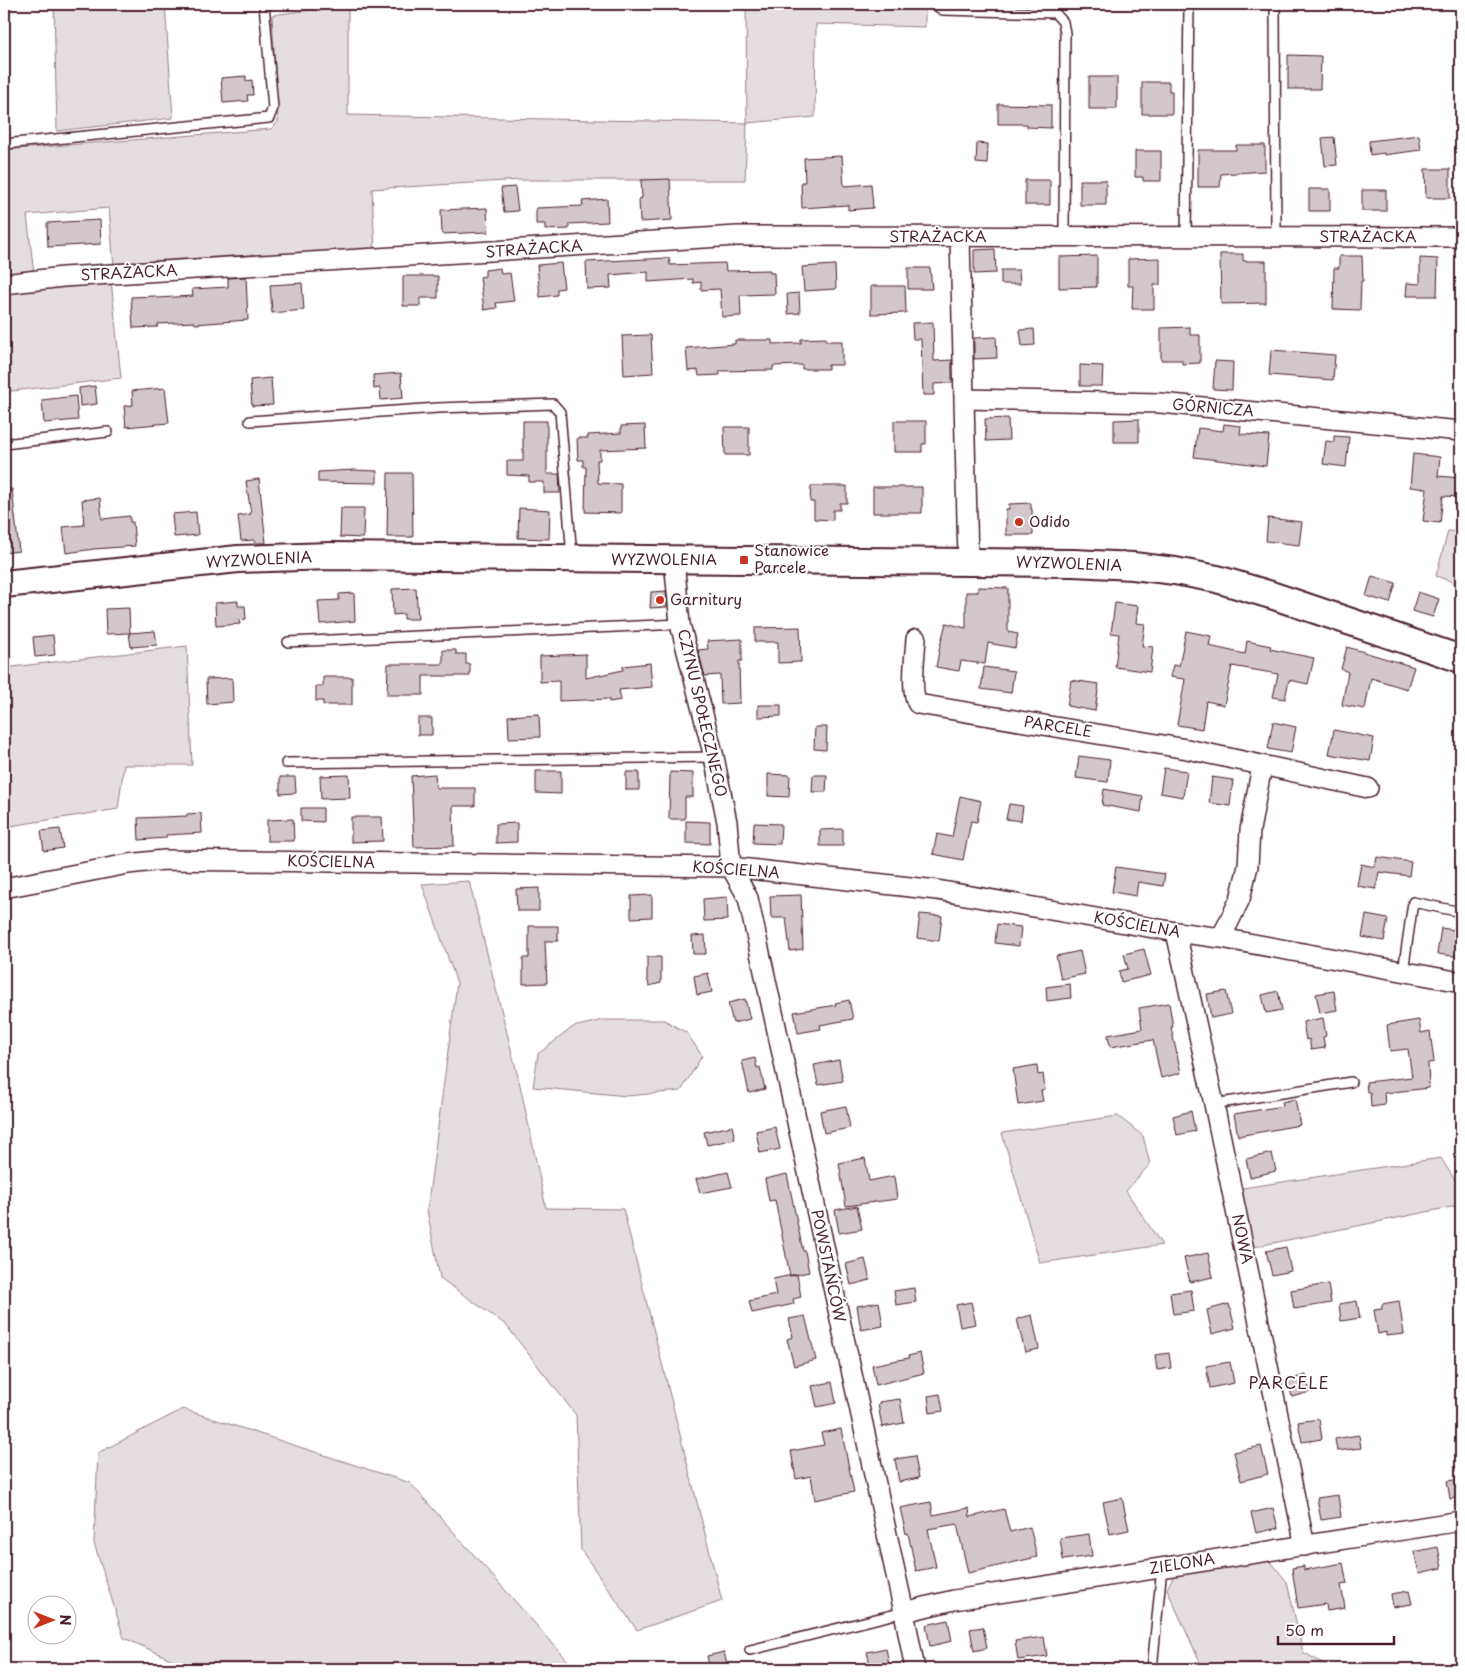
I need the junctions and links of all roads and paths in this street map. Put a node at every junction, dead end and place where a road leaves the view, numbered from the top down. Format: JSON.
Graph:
{"nodes":[{"id":1,"x":264,"y":4,"type":"edge"},
{"id":2,"x":935,"y":4,"type":"edge"},
{"id":3,"x":1189,"y":4,"type":"edge"},
{"id":4,"x":1275,"y":4,"type":"edge"},
{"id":5,"x":4,"y":144,"type":"edge"},
{"id":6,"x":960,"y":237,"type":"junction"},
{"id":7,"x":1064,"y":237,"type":"junction"},
{"id":8,"x":1186,"y":237,"type":"junction"},
{"id":9,"x":1276,"y":237,"type":"junction"},
{"id":10,"x":1461,"y":237,"type":"edge"},
{"id":11,"x":4,"y":284,"type":"edge"},
{"id":12,"x":964,"y":399,"type":"junction"},
{"id":13,"x":250,"y":421,"type":"dead end"},
{"id":14,"x":1461,"y":431,"type":"edge"},
{"id":15,"x":108,"y":432,"type":"dead end"},
{"id":16,"x":4,"y":444,"type":"edge"},
{"id":17,"x":674,"y":559,"type":"junction"},
{"id":18,"x":572,"y":560,"type":"junction"},
{"id":19,"x":968,"y":561,"type":"junction"},
{"id":20,"x":4,"y":584,"type":"edge"},
{"id":21,"x":680,"y":624,"type":"junction"},
{"id":22,"x":916,"y":639,"type":"dead end"},
{"id":23,"x":288,"y":642,"type":"dead end"},
{"id":24,"x":1461,"y":659,"type":"edge"},
{"id":25,"x":714,"y":757,"type":"junction"},
{"id":26,"x":286,"y":763,"type":"dead end"},
{"id":27,"x":1262,"y":766,"type":"junction"},
{"id":28,"x":1368,"y":788,"type":"dead end"},
{"id":29,"x":731,"y":867,"type":"junction"},
{"id":30,"x":4,"y":888,"type":"edge"},
{"id":31,"x":1461,"y":912,"type":"edge"},
{"id":32,"x":1176,"y":932,"type":"junction"},
{"id":33,"x":1221,"y":938,"type":"junction"},
{"id":34,"x":1403,"y":972,"type":"junction"},
{"id":35,"x":1461,"y":982,"type":"edge"},
{"id":36,"x":1351,"y":1082,"type":"dead end"},
{"id":37,"x":1214,"y":1104,"type":"junction"},
{"id":38,"x":1461,"y":1521,"type":"edge"},
{"id":39,"x":1305,"y":1546,"type":"junction"},
{"id":40,"x":1162,"y":1567,"type":"junction"},
{"id":41,"x":904,"y":1612,"type":"junction"},
{"id":42,"x":750,"y":1650,"type":"dead end"},
{"id":43,"x":915,"y":1669,"type":"edge"},
{"id":44,"x":1152,"y":1669,"type":"edge"}],
"edges":[{"from":1,"to":5,"type":"lane"},
{"from":2,"to":7,"type":"lane"},
{"from":3,"to":8,"type":"lane"},
{"from":4,"to":9,"type":"lane"},
{"from":6,"to":7,"type":"street","name":"STRAŻACKA"},
{"from":6,"to":11,"type":"street","name":"STRAŻACKA"},
{"from":6,"to":12,"type":"street"},
{"from":7,"to":8,"type":"street","name":"STRAŻACKA"},
{"from":8,"to":9,"type":"street","name":"STRAŻACKA"},
{"from":9,"to":10,"type":"street","name":"STRAŻACKA"},
{"from":12,"to":14,"type":"street","name":"GÓRNICZA"},
{"from":12,"to":19,"type":"street"},
{"from":13,"to":18,"type":"lane"},
{"from":15,"to":16,"type":"lane"},
{"from":17,"to":18,"type":"main road","name":"WYZWOLENIA"},
{"from":17,"to":19,"type":"main road","name":"WYZWOLENIA"},
{"from":17,"to":21,"type":"street","name":"CZYNU SPOŁECZNEGO"},
{"from":18,"to":20,"type":"main road","name":"WYZWOLENIA"},
{"from":19,"to":24,"type":"main road","name":"WYZWOLENIA"},
{"from":21,"to":23,"type":"lane"},
{"from":21,"to":25,"type":"street","name":"CZYNU SPOŁECZNEGO"},
{"from":22,"to":27,"type":"street","name":"PARCELE"},
{"from":25,"to":26,"type":"lane"},
{"from":25,"to":29,"type":"street","name":"CZYNU SPOŁECZNEGO"},
{"from":27,"to":28,"type":"street","name":"PARCELE"},
{"from":27,"to":33,"type":"street"},
{"from":29,"to":30,"type":"street","name":"KOŚCIELNA"},
{"from":29,"to":32,"type":"street","name":"KOŚCIELNA"},
{"from":29,"to":41,"type":"street","name":"POWSTAŃCÓW"},
{"from":31,"to":34,"type":"lane"},
{"from":32,"to":33,"type":"street","name":"KOŚCIELNA"},
{"from":32,"to":37,"type":"street","name":"NOWA"},
{"from":33,"to":34,"type":"street","name":"KOŚCIELNA"},
{"from":34,"to":35,"type":"street","name":"KOŚCIELNA"},
{"from":36,"to":37,"type":"lane"},
{"from":37,"to":39,"type":"street","name":"NOWA"},
{"from":38,"to":39,"type":"street","name":"ZIELONA"},
{"from":39,"to":40,"type":"street","name":"ZIELONA"},
{"from":40,"to":41,"type":"street","name":"ZIELONA"},
{"from":40,"to":44,"type":"lane"},
{"from":41,"to":42,"type":"lane"},
{"from":41,"to":43,"type":"street","name":"POWSTAŃCÓW"}]}
